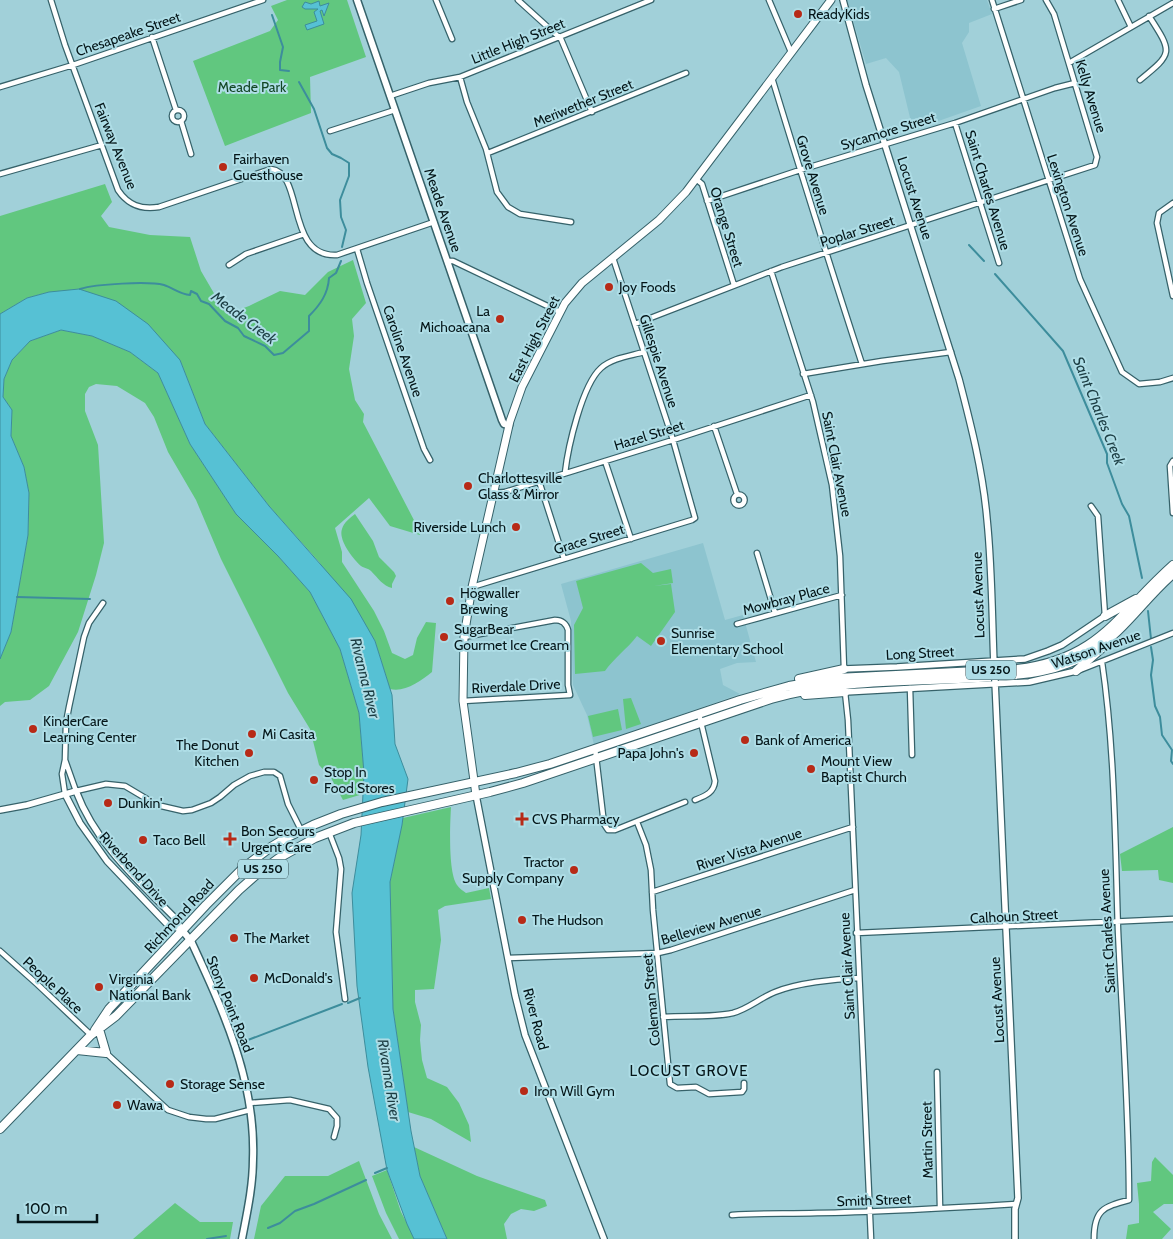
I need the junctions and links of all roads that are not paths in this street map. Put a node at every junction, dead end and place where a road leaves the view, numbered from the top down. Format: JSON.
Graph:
{"nodes":[{"id":1,"x":50,"y":0,"type":"edge"},
{"id":2,"x":263,"y":0,"type":"edge"},
{"id":3,"x":357,"y":0,"type":"edge"},
{"id":4,"x":436,"y":0,"type":"edge"},
{"id":5,"x":518,"y":0,"type":"edge"},
{"id":6,"x":651,"y":0,"type":"edge"},
{"id":7,"x":769,"y":0,"type":"edge"},
{"id":8,"x":831,"y":0,"type":"edge"},
{"id":9,"x":843,"y":0,"type":"edge"},
{"id":10,"x":992,"y":0,"type":"edge"},
{"id":11,"x":1021,"y":0,"type":"edge"},
{"id":12,"x":1046,"y":0,"type":"edge"},
{"id":13,"x":1118,"y":0,"type":"edge"},
{"id":14,"x":1173,"y":3,"type":"edge"},
{"id":15,"x":994,"y":9,"type":"junction"},
{"id":16,"x":1150,"y":16,"type":"junction"},
{"id":17,"x":1131,"y":27,"type":"junction"},
{"id":18,"x":152,"y":37,"type":"junction"},
{"id":19,"x":559,"y":37,"type":"junction"},
{"id":20,"x":452,"y":39,"type":"dead end"},
{"id":21,"x":791,"y":52,"type":"junction"},
{"id":22,"x":1069,"y":63,"type":"junction"},
{"id":23,"x":72,"y":65,"type":"junction"},
{"id":24,"x":686,"y":73,"type":"dead end"},
{"id":25,"x":460,"y":77,"type":"junction"},
{"id":26,"x":772,"y":78,"type":"junction"},
{"id":27,"x":1140,"y":80,"type":"dead end"},
{"id":28,"x":1075,"y":83,"type":"junction"},
{"id":29,"x":0,"y":87,"type":"edge"},
{"id":30,"x":390,"y":96,"type":"junction"},
{"id":31,"x":1023,"y":100,"type":"junction"},
{"id":32,"x":176,"y":110,"type":"junction"},
{"id":33,"x":395,"y":110,"type":"junction"},
{"id":34,"x":592,"y":112,"type":"junction"},
{"id":35,"x":180,"y":121,"type":"junction"},
{"id":36,"x":956,"y":122,"type":"junction"},
{"id":37,"x":330,"y":130,"type":"dead end"},
{"id":38,"x":885,"y":144,"type":"junction"},
{"id":39,"x":102,"y":145,"type":"junction"},
{"id":40,"x":488,"y":153,"type":"junction"},
{"id":41,"x":191,"y":154,"type":"dead end"},
{"id":42,"x":1089,"y":168,"type":"joint"},
{"id":43,"x":800,"y":170,"type":"junction"},
{"id":44,"x":0,"y":174,"type":"edge"},
{"id":45,"x":696,"y":179,"type":"junction"},
{"id":46,"x":1048,"y":181,"type":"junction"},
{"id":47,"x":708,"y":201,"type":"junction"},
{"id":48,"x":980,"y":203,"type":"junction"},
{"id":49,"x":1173,"y":203,"type":"edge"},
{"id":50,"x":434,"y":222,"type":"junction"},
{"id":51,"x":571,"y":222,"type":"dead end"},
{"id":52,"x":911,"y":226,"type":"junction"},
{"id":53,"x":304,"y":234,"type":"junction"},
{"id":54,"x":357,"y":249,"type":"junction"},
{"id":55,"x":827,"y":252,"type":"junction"},
{"id":56,"x":613,"y":258,"type":"junction"},
{"id":57,"x":448,"y":261,"type":"junction"},
{"id":58,"x":999,"y":263,"type":"dead end"},
{"id":59,"x":229,"y":265,"type":"dead end"},
{"id":60,"x":771,"y":271,"type":"junction"},
{"id":61,"x":734,"y":285,"type":"junction"},
{"id":62,"x":1173,"y":296,"type":"edge"},
{"id":63,"x":560,"y":312,"type":"junction"},
{"id":64,"x":635,"y":324,"type":"junction"},
{"id":65,"x":644,"y":352,"type":"junction"},
{"id":66,"x":951,"y":352,"type":"junction"},
{"id":67,"x":862,"y":364,"type":"junction"},
{"id":68,"x":803,"y":374,"type":"junction"},
{"id":69,"x":1173,"y":378,"type":"edge"},
{"id":70,"x":810,"y":395,"type":"junction"},
{"id":71,"x":509,"y":425,"type":"junction"},
{"id":72,"x":714,"y":426,"type":"junction"},
{"id":73,"x":673,"y":440,"type":"junction"},
{"id":74,"x":430,"y":460,"type":"dead end"},
{"id":75,"x":605,"y":461,"type":"junction"},
{"id":76,"x":1173,"y":462,"type":"edge"},
{"id":77,"x":565,"y":473,"type":"junction"},
{"id":78,"x":539,"y":481,"type":"junction"},
{"id":79,"x":493,"y":493,"type":"junction"},
{"id":80,"x":737,"y":494,"type":"dead end"},
{"id":81,"x":690,"y":500,"type":"joint"},
{"id":82,"x":1091,"y":506,"type":"dead end"},
{"id":83,"x":1172,"y":513,"type":"edge"},
{"id":84,"x":632,"y":539,"type":"junction"},
{"id":85,"x":757,"y":553,"type":"dead end"},
{"id":86,"x":564,"y":559,"type":"junction"},
{"id":87,"x":1173,"y":565,"type":"edge"},
{"id":88,"x":1173,"y":574,"type":"edge"},
{"id":89,"x":472,"y":586,"type":"junction"},
{"id":90,"x":842,"y":595,"type":"junction"},
{"id":91,"x":1140,"y":597,"type":"junction"},
{"id":92,"x":103,"y":603,"type":"dead end"},
{"id":93,"x":775,"y":613,"type":"junction"},
{"id":94,"x":1106,"y":616,"type":"junction"},
{"id":95,"x":737,"y":624,"type":"dead end"},
{"id":96,"x":1173,"y":633,"type":"edge"},
{"id":97,"x":1115,"y":634,"type":"junction"},
{"id":98,"x":464,"y":637,"type":"junction"},
{"id":99,"x":1102,"y":662,"type":"junction"},
{"id":100,"x":994,"y":663,"type":"junction"},
{"id":101,"x":844,"y":669,"type":"junction"},
{"id":102,"x":1076,"y":671,"type":"junction"},
{"id":103,"x":995,"y":683,"type":"junction"},
{"id":104,"x":910,"y":688,"type":"junction"},
{"id":105,"x":774,"y":689,"type":"junction"},
{"id":106,"x":845,"y":692,"type":"junction"},
{"id":107,"x":772,"y":699,"type":"junction"},
{"id":108,"x":463,"y":701,"type":"junction"},
{"id":109,"x":699,"y":714,"type":"junction"},
{"id":110,"x":701,"y":723,"type":"junction"},
{"id":111,"x":595,"y":748,"type":"junction"},
{"id":112,"x":912,"y":755,"type":"dead end"},
{"id":113,"x":596,"y":759,"type":"junction"},
{"id":114,"x":65,"y":760,"type":"junction"},
{"id":115,"x":474,"y":782,"type":"junction"},
{"id":116,"x":76,"y":791,"type":"junction"},
{"id":117,"x":65,"y":794,"type":"junction"},
{"id":118,"x":476,"y":795,"type":"junction"},
{"id":119,"x":695,"y":800,"type":"dead end"},
{"id":120,"x":685,"y":802,"type":"dead end"},
{"id":121,"x":0,"y":810,"type":"edge"},
{"id":122,"x":637,"y":822,"type":"junction"},
{"id":123,"x":852,"y":827,"type":"junction"},
{"id":124,"x":301,"y":830,"type":"junction"},
{"id":125,"x":329,"y":832,"type":"junction"},
{"id":126,"x":855,"y":890,"type":"junction"},
{"id":127,"x":652,"y":892,"type":"junction"},
{"id":128,"x":1173,"y":919,"type":"edge"},
{"id":129,"x":1118,"y":921,"type":"junction"},
{"id":130,"x":1006,"y":928,"type":"junction"},
{"id":131,"x":182,"y":930,"type":"junction"},
{"id":132,"x":856,"y":934,"type":"junction"},
{"id":133,"x":191,"y":941,"type":"junction"},
{"id":134,"x":0,"y":952,"type":"edge"},
{"id":135,"x":658,"y":953,"type":"junction"},
{"id":136,"x":508,"y":958,"type":"junction"},
{"id":137,"x":859,"y":978,"type":"junction"},
{"id":138,"x":345,"y":999,"type":"dead end"},
{"id":139,"x":663,"y":1017,"type":"junction"},
{"id":140,"x":99,"y":1029,"type":"junction"},
{"id":141,"x":91,"y":1035,"type":"junction"},
{"id":142,"x":76,"y":1050,"type":"junction"},
{"id":143,"x":106,"y":1052,"type":"junction"},
{"id":144,"x":937,"y":1072,"type":"dead end"},
{"id":145,"x":744,"y":1082,"type":"dead end"},
{"id":146,"x":250,"y":1106,"type":"junction"},
{"id":147,"x":0,"y":1128,"type":"edge"},
{"id":148,"x":334,"y":1136,"type":"dead end"},
{"id":149,"x":1016,"y":1204,"type":"junction"},
{"id":150,"x":940,"y":1208,"type":"junction"},
{"id":151,"x":870,"y":1211,"type":"junction"},
{"id":152,"x":732,"y":1215,"type":"dead end"},
{"id":153,"x":242,"y":1239,"type":"edge"},
{"id":154,"x":604,"y":1239,"type":"edge"},
{"id":155,"x":871,"y":1239,"type":"edge"},
{"id":156,"x":1015,"y":1239,"type":"edge"},
{"id":157,"x":1094,"y":1239,"type":"edge"}],
"edges":[{"from":1,"to":23,"type":"street","name":"Fairway Avenue"},
{"from":2,"to":18,"type":"street","name":"Chesapeake Street"},
{"from":3,"to":30,"type":"main road","name":"Meade Avenue"},
{"from":4,"to":20,"type":"street"},
{"from":5,"to":19,"type":"street"},
{"from":6,"to":19,"type":"street","name":"Little High Street"},
{"from":7,"to":21,"type":"street"},
{"from":8,"to":21,"type":"main road","name":"East High Street"},
{"from":9,"to":38,"type":"street","name":"Locust Avenue"},
{"from":10,"to":15,"type":"street","name":"Lexington Avenue"},
{"from":11,"to":15,"type":"street"},
{"from":12,"to":22,"type":"street","name":"Kelly Avenue"},
{"from":13,"to":17,"type":"street"},
{"from":14,"to":16,"type":"street"},
{"from":15,"to":31,"type":"street","name":"Lexington Avenue"},
{"from":16,"to":17,"type":"street"},
{"from":16,"to":27,"type":"street"},
{"from":17,"to":22,"type":"street"},
{"from":18,"to":23,"type":"street","name":"Chesapeake Street"},
{"from":18,"to":32,"type":"street"},
{"from":19,"to":25,"type":"street","name":"Little High Street"},
{"from":19,"to":34,"type":"street"},
{"from":21,"to":26,"type":"main road","name":"East High Street"},
{"from":22,"to":28,"type":"street","name":"Kelly Avenue"},
{"from":23,"to":29,"type":"street","name":"Chesapeake Street"},
{"from":23,"to":39,"type":"street","name":"Fairway Avenue"},
{"from":24,"to":34,"type":"street","name":"Meriwether Street"},
{"from":25,"to":30,"type":"street","name":"Little High Street"},
{"from":25,"to":40,"type":"street"},
{"from":26,"to":43,"type":"street","name":"Grove Avenue"},
{"from":26,"to":45,"type":"main road","name":"East High Street"},
{"from":28,"to":31,"type":"street","name":"Sycamore Street"},
{"from":28,"to":42,"type":"street","name":"Kelly Avenue"},
{"from":30,"to":33,"type":"main road","name":"Meade Avenue"},
{"from":31,"to":36,"type":"street","name":"Sycamore Street"},
{"from":31,"to":46,"type":"street","name":"Lexington Avenue"},
{"from":32,"to":35,"type":"street"},
{"from":32,"to":35,"type":"street"},
{"from":33,"to":37,"type":"street"},
{"from":33,"to":50,"type":"main road","name":"Meade Avenue"},
{"from":34,"to":40,"type":"street","name":"Meriwether Street"},
{"from":35,"to":41,"type":"street"},
{"from":36,"to":38,"type":"street","name":"Sycamore Street"},
{"from":36,"to":48,"type":"street","name":"Saint Charles Avenue"},
{"from":38,"to":43,"type":"street","name":"Sycamore Street"},
{"from":38,"to":52,"type":"street","name":"Locust Avenue"},
{"from":39,"to":44,"type":"street"},
{"from":39,"to":53,"type":"street","name":"Fairway Avenue"},
{"from":40,"to":51,"type":"street"},
{"from":42,"to":46,"type":"street","name":"Poplar Street"},
{"from":43,"to":47,"type":"street","name":"Sycamore Street"},
{"from":43,"to":55,"type":"street","name":"Grove Avenue"},
{"from":45,"to":47,"type":"street","name":"Orange Street"},
{"from":45,"to":56,"type":"main road","name":"East High Street"},
{"from":46,"to":48,"type":"street","name":"Poplar Street"},
{"from":46,"to":69,"type":"street","name":"Lexington Avenue"},
{"from":47,"to":61,"type":"street","name":"Orange Street"},
{"from":48,"to":52,"type":"street","name":"Poplar Street"},
{"from":48,"to":58,"type":"street","name":"Saint Charles Avenue"},
{"from":49,"to":62,"type":"street"},
{"from":50,"to":54,"type":"street","name":"Fairway Avenue"},
{"from":50,"to":57,"type":"main road","name":"Meade Avenue"},
{"from":52,"to":55,"type":"street","name":"Poplar Street"},
{"from":52,"to":66,"type":"street","name":"Locust Avenue"},
{"from":53,"to":54,"type":"street","name":"Fairway Avenue"},
{"from":53,"to":59,"type":"street"},
{"from":54,"to":74,"type":"street","name":"Caroline Avenue"},
{"from":55,"to":60,"type":"street","name":"Poplar Street"},
{"from":55,"to":67,"type":"street","name":"Grove Avenue"},
{"from":56,"to":63,"type":"main road","name":"East High Street"},
{"from":56,"to":64,"type":"street","name":"Gillespie Avenue"},
{"from":57,"to":63,"type":"street"},
{"from":57,"to":71,"type":"main road","name":"Meade Avenue"},
{"from":60,"to":61,"type":"street","name":"Poplar Street"},
{"from":60,"to":68,"type":"street","name":"Saint Clair Avenue"},
{"from":61,"to":64,"type":"street","name":"Poplar Street"},
{"from":63,"to":71,"type":"main road","name":"East High Street"},
{"from":64,"to":65,"type":"street","name":"Gillespie Avenue"},
{"from":65,"to":73,"type":"street","name":"Gillespie Avenue"},
{"from":65,"to":77,"type":"street"},
{"from":66,"to":67,"type":"street"},
{"from":66,"to":100,"type":"street","name":"Locust Avenue"},
{"from":67,"to":68,"type":"street"},
{"from":68,"to":70,"type":"street","name":"Saint Clair Avenue"},
{"from":70,"to":72,"type":"street","name":"Hazel Street"},
{"from":70,"to":90,"type":"street","name":"Saint Clair Avenue"},
{"from":71,"to":79,"type":"main road","name":"East High Street"},
{"from":72,"to":73,"type":"street","name":"Hazel Street"},
{"from":72,"to":80,"type":"street"},
{"from":73,"to":75,"type":"street","name":"Hazel Street"},
{"from":73,"to":81,"type":"street","name":"Gillespie Avenue"},
{"from":75,"to":77,"type":"street","name":"Hazel Street"},
{"from":75,"to":84,"type":"street"},
{"from":76,"to":83,"type":"street"},
{"from":77,"to":78,"type":"street","name":"Hazel Street"},
{"from":78,"to":79,"type":"street","name":"Hazel Street"},
{"from":78,"to":86,"type":"street"},
{"from":79,"to":89,"type":"main road","name":"East High Street"},
{"from":81,"to":84,"type":"street","name":"Grace Street"},
{"from":82,"to":94,"type":"street"},
{"from":84,"to":86,"type":"street","name":"Grace Street"},
{"from":85,"to":93,"type":"street"},
{"from":86,"to":89,"type":"street","name":"Grace Street"},
{"from":87,"to":91,"type":"highway","number":"US 250"},
{"from":88,"to":97,"type":"highway","number":"US 250"},
{"from":89,"to":98,"type":"main road","name":"East High Street"},
{"from":90,"to":93,"type":"street","name":"Mowbray Place"},
{"from":90,"to":101,"type":"street","name":"Saint Clair Avenue"},
{"from":91,"to":94,"type":"highway"},
{"from":91,"to":105,"type":"highway","number":"US 250"},
{"from":92,"to":114,"type":"street","name":"Riverbend Drive"},
{"from":93,"to":95,"type":"street","name":"Mowbray Place"},
{"from":94,"to":100,"type":"street","name":"Long Street"},
{"from":96,"to":99,"type":"street","name":"Watson Avenue"},
{"from":97,"to":102,"type":"highway"},
{"from":97,"to":107,"type":"highway","number":"US 250"},
{"from":98,"to":108,"type":"main road","name":"East High Street"},
{"from":98,"to":108,"type":"street","name":"Riverdale Drive"},
{"from":99,"to":102,"type":"street","name":"Watson Avenue"},
{"from":99,"to":129,"type":"street","name":"Saint Charles Avenue"},
{"from":100,"to":101,"type":"street","name":"Long Street"},
{"from":100,"to":103,"type":"street","name":"Locust Avenue","bridge":true},
{"from":101,"to":105,"type":"highway"},
{"from":102,"to":103,"type":"street","name":"Watson Avenue"},
{"from":103,"to":104,"type":"street","name":"Watson Avenue"},
{"from":103,"to":130,"type":"street","name":"Locust Avenue"},
{"from":104,"to":106,"type":"street","name":"Watson Avenue"},
{"from":104,"to":112,"type":"street"},
{"from":105,"to":109,"type":"highway","number":"US 250"},
{"from":106,"to":107,"type":"highway"},
{"from":106,"to":123,"type":"street","name":"Saint Clair Avenue"},
{"from":107,"to":110,"type":"highway","number":"US 250"},
{"from":108,"to":115,"type":"main road","name":"East High Street"},
{"from":109,"to":110,"type":"street"},
{"from":109,"to":111,"type":"highway","number":"US 250"},
{"from":110,"to":113,"type":"highway","number":"US 250"},
{"from":110,"to":119,"type":"street"},
{"from":111,"to":113,"type":"street"},
{"from":111,"to":115,"type":"highway","number":"US 250"},
{"from":113,"to":118,"type":"highway","number":"US 250"},
{"from":113,"to":122,"type":"street"},
{"from":114,"to":116,"type":"street","name":"Riverbend Drive"},
{"from":114,"to":117,"type":"street","name":"Riverbend Drive"},
{"from":115,"to":118,"type":"main road","name":"East High Street"},
{"from":115,"to":124,"type":"highway","number":"US 250"},
{"from":116,"to":117,"type":"street"},
{"from":116,"to":124,"type":"street"},
{"from":116,"to":131,"type":"street","name":"Riverbend Drive"},
{"from":117,"to":121,"type":"street"},
{"from":117,"to":131,"type":"street","name":"Riverbend Drive"},
{"from":118,"to":125,"type":"highway","number":"US 250"},
{"from":118,"to":136,"type":"street","name":"River Road"},
{"from":120,"to":122,"type":"street"},
{"from":122,"to":127,"type":"street","name":"Coleman Street"},
{"from":123,"to":126,"type":"street","name":"Saint Clair Avenue"},
{"from":123,"to":127,"type":"street","name":"River Vista Avenue"},
{"from":124,"to":131,"type":"highway","name":"Richmond Road","number":"US 250"},
{"from":125,"to":133,"type":"highway","number":"US 250"},
{"from":125,"to":138,"type":"street"},
{"from":126,"to":132,"type":"street","name":"Saint Clair Avenue"},
{"from":126,"to":135,"type":"street","name":"Belleview Avenue"},
{"from":127,"to":135,"type":"street","name":"Coleman Street"},
{"from":128,"to":129,"type":"street","name":"Calhoun Street"},
{"from":129,"to":130,"type":"street","name":"Calhoun Street"},
{"from":129,"to":157,"type":"street","name":"Saint Charles Avenue"},
{"from":130,"to":132,"type":"street","name":"Calhoun Street"},
{"from":130,"to":149,"type":"street","name":"Locust Avenue"},
{"from":131,"to":133,"type":"main road","name":"Stony Point Road"},
{"from":131,"to":141,"type":"highway","name":"Richmond Road","number":"US 250"},
{"from":132,"to":137,"type":"street","name":"Saint Clair Avenue"},
{"from":133,"to":140,"type":"highway","name":"Richmond Road","number":"US 250"},
{"from":133,"to":146,"type":"main road","name":"Stony Point Road"},
{"from":134,"to":141,"type":"street","name":"People Place"},
{"from":135,"to":136,"type":"street","name":"Belleview Avenue"},
{"from":135,"to":139,"type":"street","name":"Coleman Street"},
{"from":136,"to":154,"type":"street","name":"River Road"},
{"from":137,"to":139,"type":"street"},
{"from":137,"to":151,"type":"street","name":"Saint Clair Avenue"},
{"from":139,"to":145,"type":"street","name":"Coleman Street"},
{"from":140,"to":141,"type":"highway","name":"Richmond Road","number":"US 250"},
{"from":140,"to":143,"type":"highway"},
{"from":141,"to":142,"type":"highway","name":"Richmond Road","number":"US 250"},
{"from":142,"to":143,"type":"highway"},
{"from":142,"to":147,"type":"highway","name":"Richmond Road","number":"US 250"},
{"from":143,"to":146,"type":"street"},
{"from":144,"to":150,"type":"street","name":"Martin Street"},
{"from":146,"to":148,"type":"street"},
{"from":146,"to":153,"type":"main road","name":"Stony Point Road"},
{"from":149,"to":150,"type":"street","name":"Smith Street"},
{"from":149,"to":156,"type":"street","name":"Locust Avenue"},
{"from":150,"to":151,"type":"street","name":"Smith Street"},
{"from":151,"to":152,"type":"street","name":"Smith Street"},
{"from":151,"to":155,"type":"street","name":"Saint Clair Avenue"}]}
